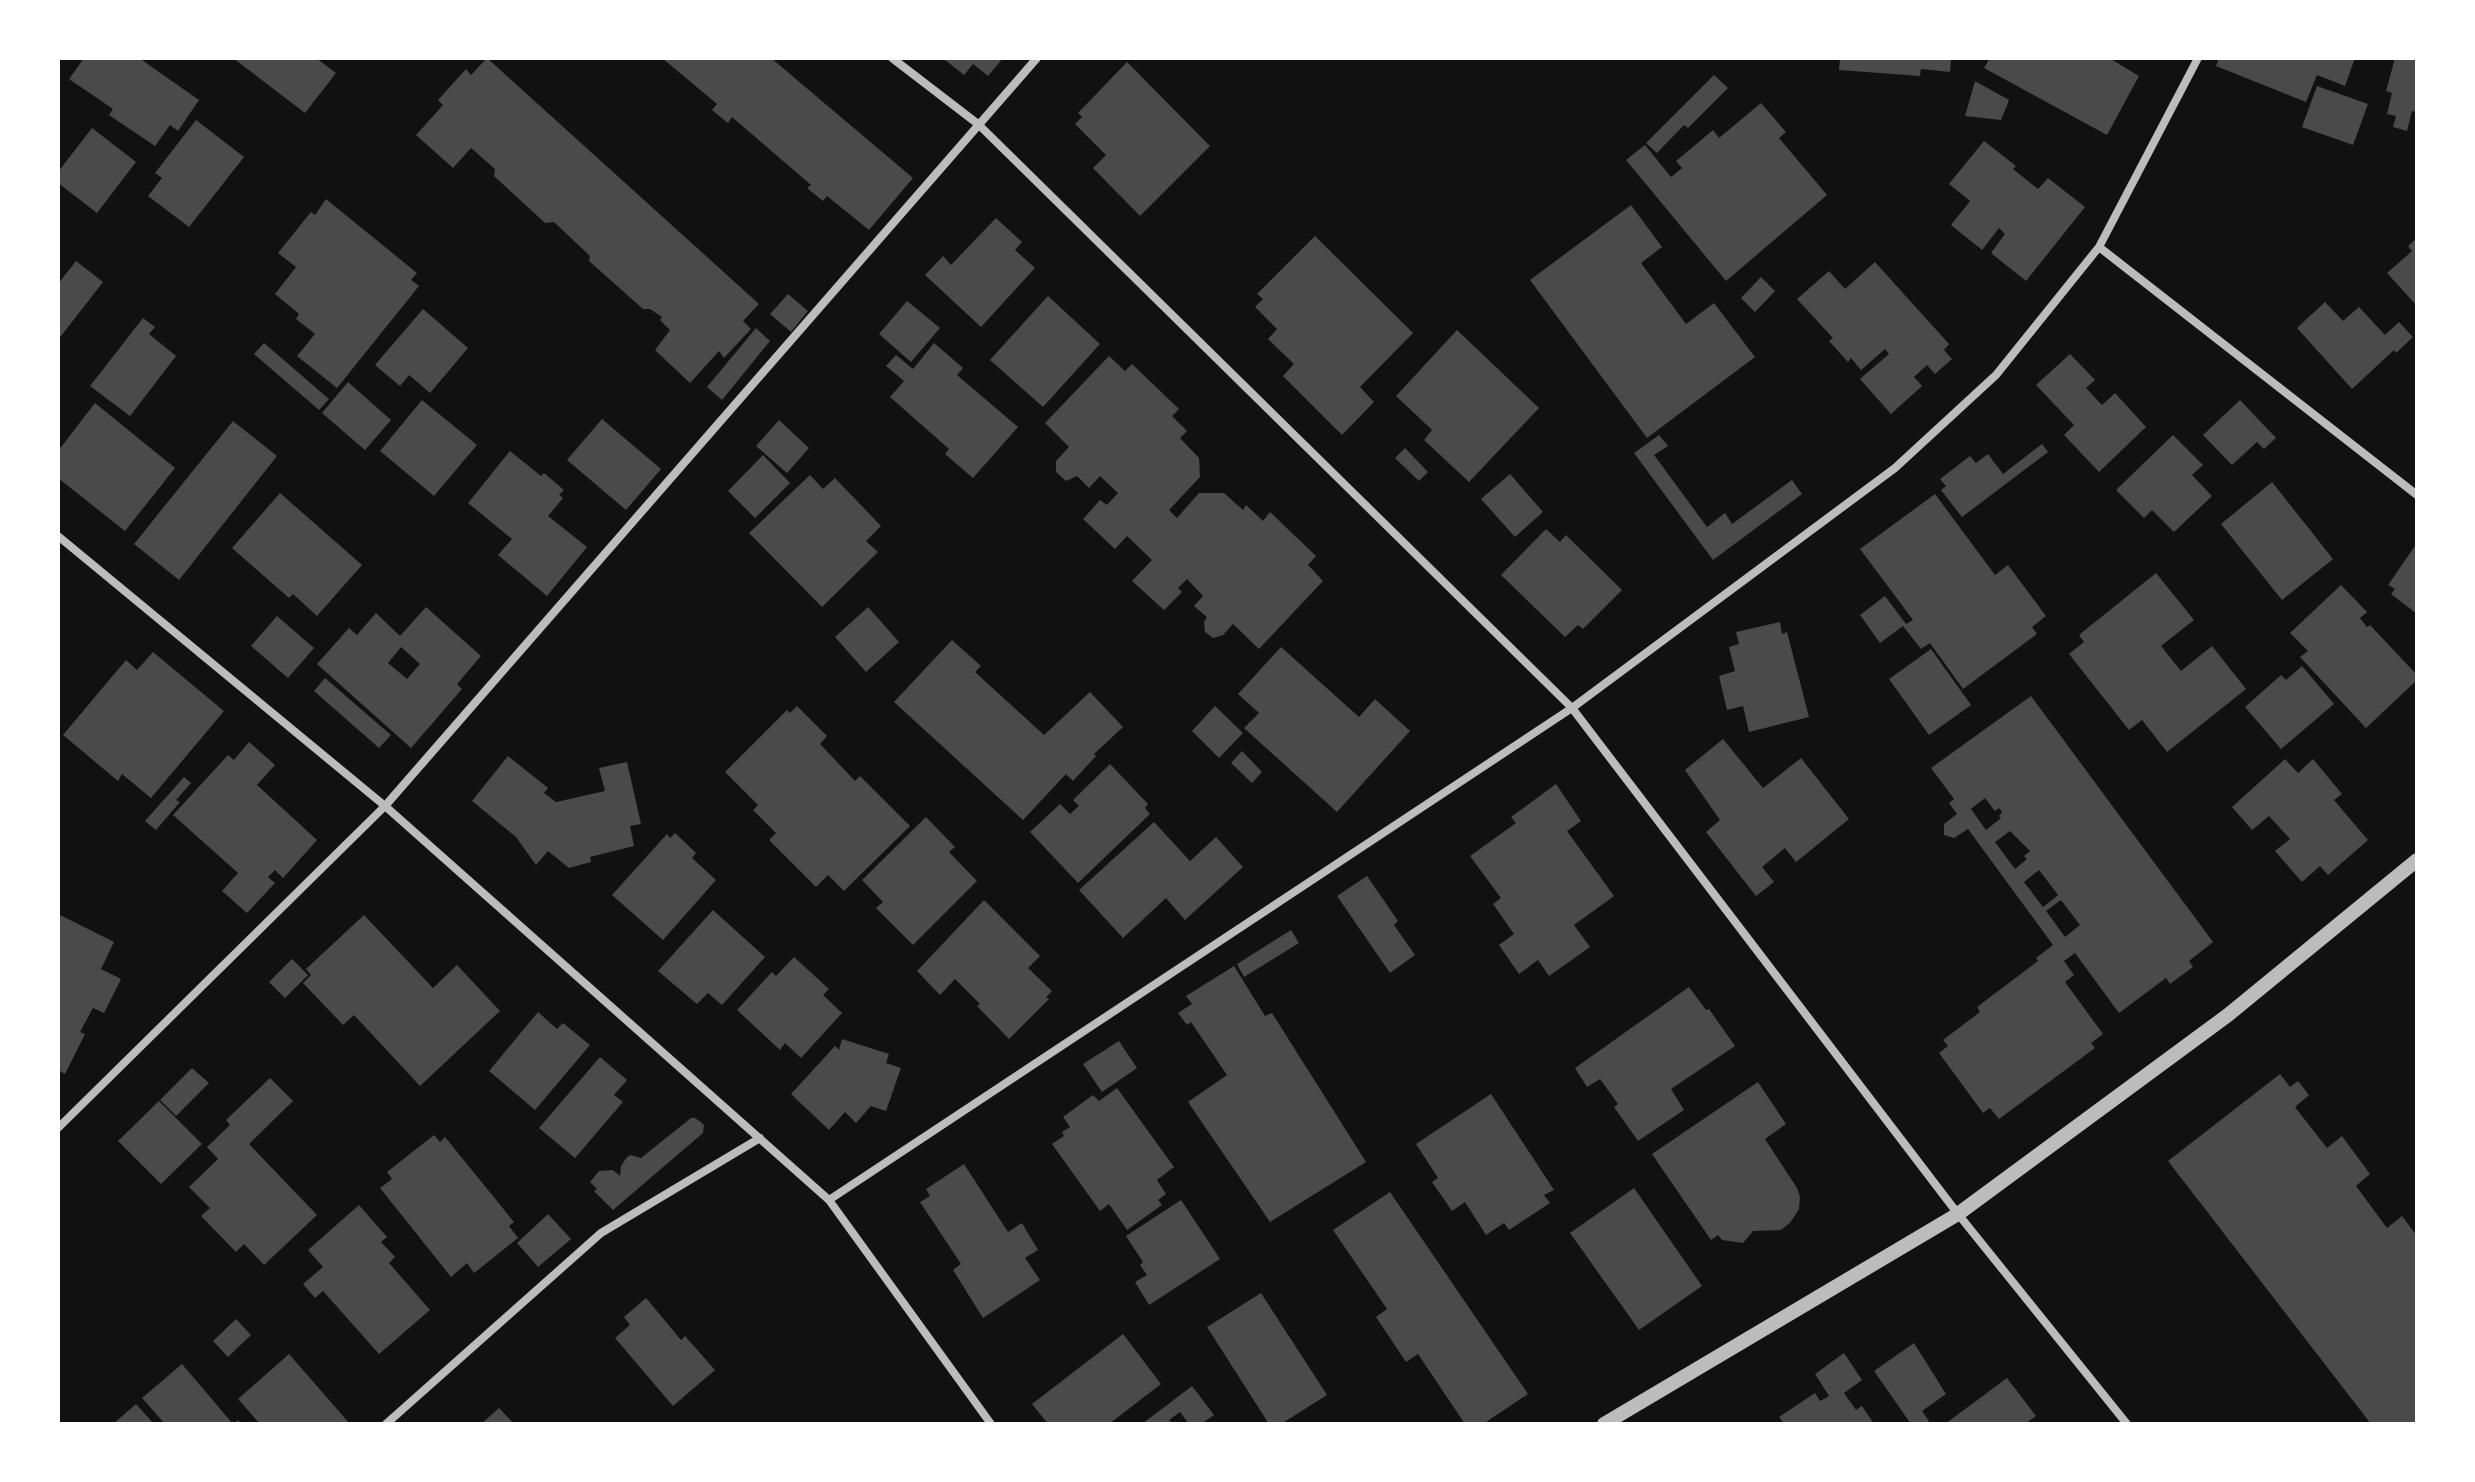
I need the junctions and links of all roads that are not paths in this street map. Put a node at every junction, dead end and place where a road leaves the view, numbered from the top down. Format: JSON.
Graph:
{"nodes":[{"id":1,"x":892,"y":58,"type":"edge"},
{"id":2,"x":1037,"y":58,"type":"edge"},
{"id":3,"x":2198,"y":58,"type":"edge"},
{"id":4,"x":978,"y":124,"type":"junction"},
{"id":5,"x":2099,"y":247,"type":"junction"},
{"id":6,"x":2417,"y":495,"type":"edge"},
{"id":7,"x":58,"y":536,"type":"edge"},
{"id":8,"x":1572,"y":708,"type":"junction"},
{"id":9,"x":385,"y":806,"type":"junction"},
{"id":10,"x":2417,"y":860,"type":"edge"},
{"id":11,"x":58,"y":1128,"type":"edge"},
{"id":12,"x":760,"y":1138,"type":"junction"},
{"id":13,"x":829,"y":1200,"type":"junction"},
{"id":14,"x":1958,"y":1214,"type":"junction"},
{"id":15,"x":386,"y":1424,"type":"edge"},
{"id":16,"x":991,"y":1424,"type":"edge"},
{"id":17,"x":1604,"y":1424,"type":"edge"},
{"id":18,"x":2127,"y":1424,"type":"edge"}],
"edges":[{"from":1,"to":4,"type":"street"},
{"from":2,"to":4,"type":"street"},
{"from":3,"to":5,"type":"street"},
{"from":4,"to":8,"type":"street"},
{"from":4,"to":9,"type":"street"},
{"from":5,"to":6,"type":"street"},
{"from":5,"to":8,"type":"street"},
{"from":7,"to":9,"type":"street"},
{"from":8,"to":13,"type":"street"},
{"from":8,"to":14,"type":"street"},
{"from":9,"to":11,"type":"street"},
{"from":9,"to":12,"type":"street"},
{"from":10,"to":14,"type":"street"},
{"from":12,"to":13,"type":"street"},
{"from":12,"to":15,"type":"street"},
{"from":13,"to":16,"type":"street"},
{"from":14,"to":17,"type":"street"},
{"from":14,"to":18,"type":"street"}]}
